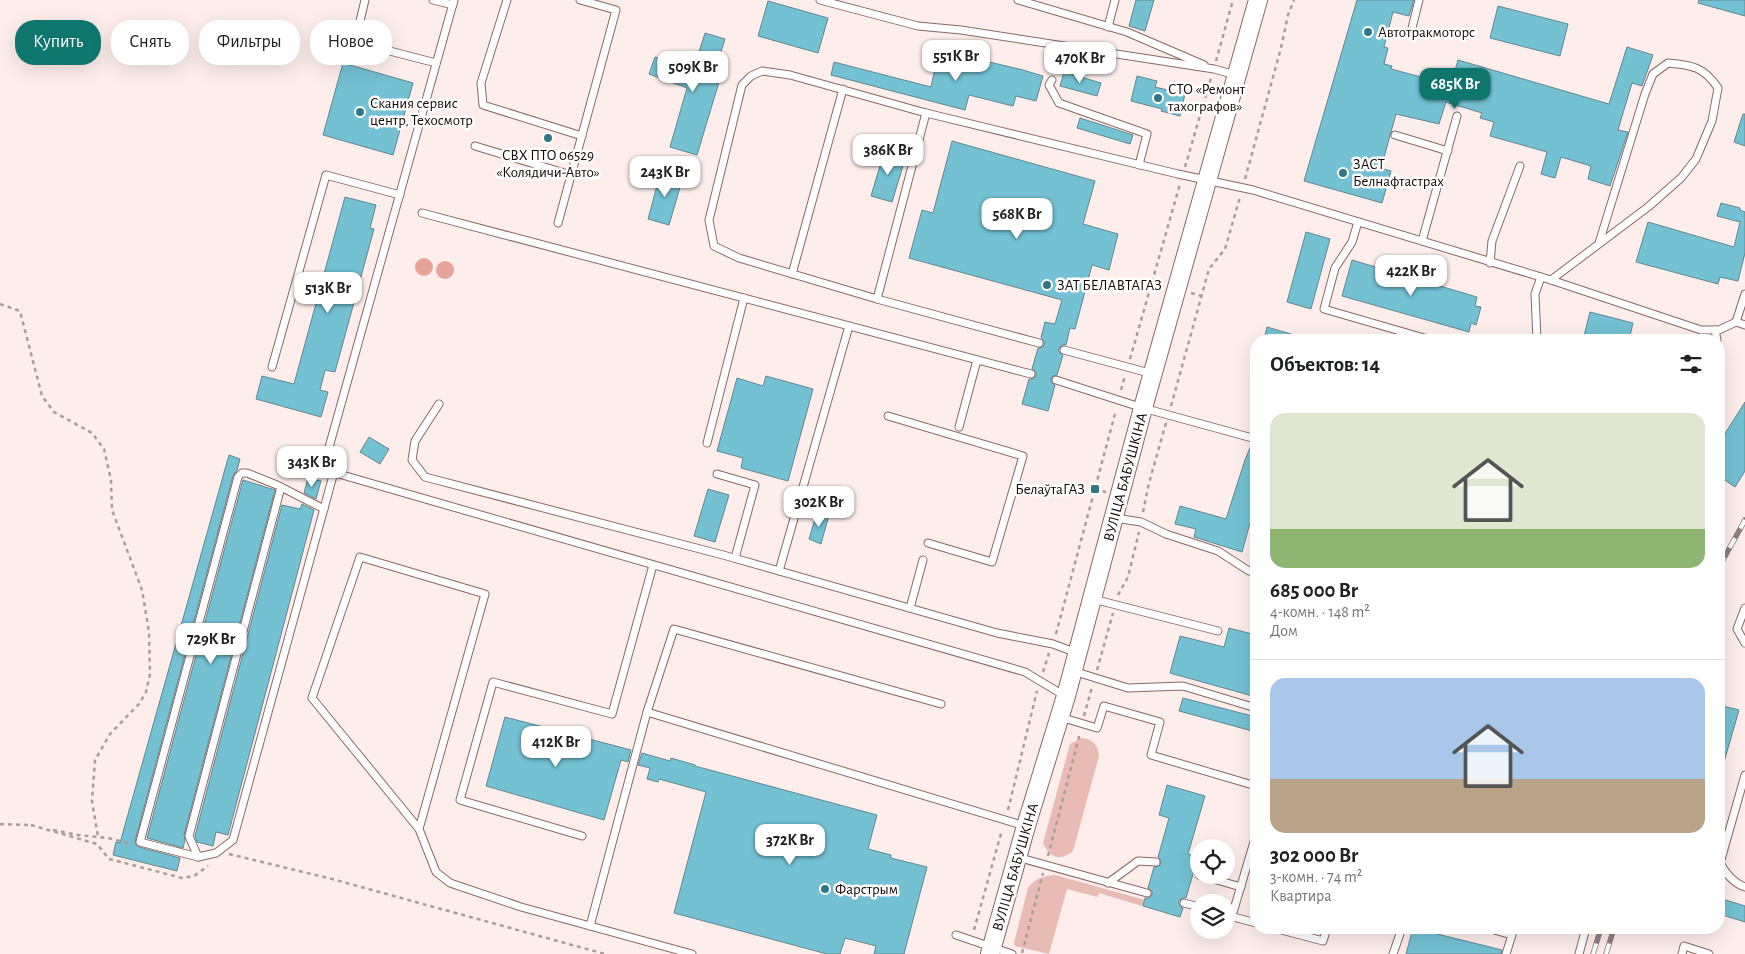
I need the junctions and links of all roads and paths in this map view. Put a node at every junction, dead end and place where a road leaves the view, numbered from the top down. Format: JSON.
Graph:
{"nodes":[{"id":1,"x":365,"y":0,"type":"edge"},
{"id":2,"x":433,"y":0,"type":"edge"},
{"id":3,"x":507,"y":0,"type":"edge"},
{"id":4,"x":580,"y":0,"type":"edge"},
{"id":5,"x":820,"y":0,"type":"edge"},
{"id":6,"x":1018,"y":0,"type":"edge"},
{"id":7,"x":1116,"y":0,"type":"edge"},
{"id":8,"x":1234,"y":0,"type":"edge"},
{"id":9,"x":1258,"y":0,"type":"edge"},
{"id":10,"x":1294,"y":0,"type":"edge"},
{"id":11,"x":1419,"y":0,"type":"edge"},
{"id":12,"x":453,"y":2,"type":"edge"},
{"id":13,"x":1108,"y":27,"type":"junction"},
{"id":14,"x":1411,"y":32,"type":"dead end"},
{"id":15,"x":436,"y":63,"type":"junction"},
{"id":16,"x":1214,"y":69,"type":"junction"},
{"id":17,"x":1237,"y":76,"type":"junction"},
{"id":18,"x":1052,"y":80,"type":"dead end"},
{"id":19,"x":843,"y":89,"type":"junction"},
{"id":20,"x":926,"y":113,"type":"junction"},
{"id":21,"x":1458,"y":116,"type":"dead end"},
{"id":22,"x":1395,"y":135,"type":"dead end"},
{"id":23,"x":582,"y":136,"type":"junction"},
{"id":24,"x":476,"y":146,"type":"dead end"},
{"id":25,"x":1448,"y":151,"type":"junction"},
{"id":26,"x":1139,"y":165,"type":"junction"},
{"id":27,"x":1520,"y":166,"type":"dead end"},
{"id":28,"x":571,"y":175,"type":"junction"},
{"id":29,"x":1182,"y":175,"type":"junction"},
{"id":30,"x":1207,"y":181,"type":"junction"},
{"id":31,"x":1242,"y":188,"type":"junction"},
{"id":32,"x":400,"y":194,"type":"junction"},
{"id":33,"x":422,"y":213,"type":"dead end"},
{"id":34,"x":1358,"y":222,"type":"junction"},
{"id":35,"x":558,"y":223,"type":"dead end"},
{"id":36,"x":1422,"y":241,"type":"junction"},
{"id":37,"x":1599,"y":243,"type":"junction"},
{"id":38,"x":1490,"y":262,"type":"junction"},
{"id":39,"x":792,"y":274,"type":"junction"},
{"id":40,"x":1541,"y":277,"type":"junction"},
{"id":41,"x":1550,"y":280,"type":"junction"},
{"id":42,"x":1745,"y":294,"type":"edge"},
{"id":43,"x":744,"y":298,"type":"junction"},
{"id":44,"x":877,"y":299,"type":"junction"},
{"id":45,"x":0,"y":304,"type":"edge"},
{"id":46,"x":1736,"y":322,"type":"junction"},
{"id":47,"x":1745,"y":325,"type":"edge"},
{"id":48,"x":850,"y":326,"type":"junction"},
{"id":49,"x":1716,"y":330,"type":"junction"},
{"id":50,"x":1410,"y":334,"type":"edge"},
{"id":51,"x":1537,"y":334,"type":"edge"},
{"id":52,"x":1716,"y":334,"type":"edge"},
{"id":53,"x":1039,"y":343,"type":"dead end"},
{"id":54,"x":1064,"y":350,"type":"dead end"},
{"id":55,"x":977,"y":360,"type":"junction"},
{"id":56,"x":272,"y":367,"type":"dead end"},
{"id":57,"x":1128,"y":368,"type":"junction"},
{"id":58,"x":1031,"y":374,"type":"dead end"},
{"id":59,"x":1153,"y":374,"type":"junction"},
{"id":60,"x":1056,"y":380,"type":"dead end"},
{"id":61,"x":1118,"y":400,"type":"junction"},
{"id":62,"x":439,"y":404,"type":"dead end"},
{"id":63,"x":1143,"y":408,"type":"junction"},
{"id":64,"x":1168,"y":415,"type":"junction"},
{"id":65,"x":888,"y":416,"type":"dead end"},
{"id":66,"x":959,"y":427,"type":"dead end"},
{"id":67,"x":1250,"y":437,"type":"edge"},
{"id":68,"x":707,"y":443,"type":"dead end"},
{"id":69,"x":334,"y":472,"type":"junction"},
{"id":70,"x":717,"y":474,"type":"dead end"},
{"id":71,"x":281,"y":487,"type":"junction"},
{"id":72,"x":324,"y":509,"type":"junction"},
{"id":73,"x":1114,"y":518,"type":"junction"},
{"id":74,"x":1141,"y":522,"type":"junction"},
{"id":75,"x":928,"y":543,"type":"dead end"},
{"id":76,"x":734,"y":558,"type":"junction"},
{"id":77,"x":923,"y":560,"type":"dead end"},
{"id":78,"x":653,"y":565,"type":"junction"},
{"id":79,"x":779,"y":571,"type":"junction"},
{"id":80,"x":1250,"y":571,"type":"edge"},
{"id":81,"x":1093,"y":599,"type":"junction"},
{"id":82,"x":1116,"y":604,"type":"junction"},
{"id":83,"x":910,"y":608,"type":"junction"},
{"id":84,"x":1745,"y":608,"type":"edge"},
{"id":85,"x":1218,"y":631,"type":"dead end"},
{"id":86,"x":1745,"y":643,"type":"edge"},
{"id":87,"x":1053,"y":644,"type":"junction"},
{"id":88,"x":1077,"y":653,"type":"junction"},
{"id":89,"x":1073,"y":671,"type":"junction"},
{"id":90,"x":1095,"y":678,"type":"junction"},
{"id":91,"x":1040,"y":680,"type":"junction"},
{"id":92,"x":1066,"y":696,"type":"junction"},
{"id":93,"x":941,"y":704,"type":"dead end"},
{"id":94,"x":1250,"y":706,"type":"edge"},
{"id":95,"x":647,"y":712,"type":"junction"},
{"id":96,"x":1059,"y":717,"type":"junction"},
{"id":97,"x":1082,"y":724,"type":"junction"},
{"id":98,"x":1745,"y":775,"type":"edge"},
{"id":99,"x":1250,"y":784,"type":"edge"},
{"id":100,"x":1005,"y":819,"type":"junction"},
{"id":101,"x":0,"y":824,"type":"edge"},
{"id":102,"x":31,"y":825,"type":"junction"},
{"id":103,"x":1026,"y":826,"type":"junction"},
{"id":104,"x":419,"y":829,"type":"junction"},
{"id":105,"x":582,"y":836,"type":"dead end"},
{"id":106,"x":98,"y":837,"type":"junction"},
{"id":107,"x":140,"y":842,"type":"junction"},
{"id":108,"x":1725,"y":845,"type":"edge"},
{"id":109,"x":225,"y":853,"type":"dead end"},
{"id":110,"x":1017,"y":856,"type":"junction"},
{"id":111,"x":1250,"y":856,"type":"edge"},
{"id":112,"x":198,"y":857,"type":"junction"},
{"id":113,"x":1156,"y":862,"type":"dead end"},
{"id":114,"x":210,"y":865,"type":"dead end"},
{"id":115,"x":1046,"y":865,"type":"junction"},
{"id":116,"x":1725,"y":871,"type":"edge"},
{"id":117,"x":1108,"y":883,"type":"junction"},
{"id":118,"x":1231,"y":884,"type":"edge"},
{"id":119,"x":1241,"y":887,"type":"junction"},
{"id":120,"x":1745,"y":887,"type":"edge"},
{"id":121,"x":1147,"y":893,"type":"dead end"},
{"id":122,"x":1235,"y":901,"type":"edge"},
{"id":123,"x":1184,"y":904,"type":"dead end"},
{"id":124,"x":1190,"y":905,"type":"edge"},
{"id":125,"x":1235,"y":917,"type":"edge"},
{"id":126,"x":1250,"y":921,"type":"edge"},
{"id":127,"x":590,"y":926,"type":"junction"},
{"id":128,"x":1297,"y":934,"type":"edge"},
{"id":129,"x":1325,"y":934,"type":"edge"},
{"id":130,"x":1400,"y":934,"type":"edge"},
{"id":131,"x":1512,"y":934,"type":"edge"},
{"id":132,"x":1584,"y":934,"type":"edge"},
{"id":133,"x":956,"y":935,"type":"dead end"},
{"id":134,"x":971,"y":940,"type":"junction"},
{"id":135,"x":991,"y":950,"type":"edge"},
{"id":136,"x":605,"y":954,"type":"edge"},
{"id":137,"x":692,"y":954,"type":"edge"},
{"id":138,"x":1012,"y":954,"type":"edge"},
{"id":139,"x":1022,"y":954,"type":"edge"},
{"id":140,"x":1393,"y":954,"type":"edge"},
{"id":141,"x":1506,"y":954,"type":"edge"},
{"id":142,"x":1579,"y":954,"type":"edge"},
{"id":143,"x":1682,"y":954,"type":"edge"},
{"id":144,"x":1709,"y":954,"type":"edge"}],
"edges":[{"from":1,"to":15,"type":"lane"},
{"from":2,"to":12,"type":"lane"},
{"from":3,"to":23,"type":"lane"},
{"from":4,"to":23,"type":"lane"},
{"from":5,"to":16,"type":"lane"},
{"from":6,"to":13,"type":"lane"},
{"from":7,"to":13,"type":"lane"},
{"from":8,"to":16,"type":"path"},
{"from":9,"to":17,"type":"street","name":"ВУЛІЦА БАБУШКІНА"},
{"from":10,"to":31,"type":"path"},
{"from":11,"to":14,"type":"lane"},
{"from":12,"to":15,"type":"lane"},
{"from":13,"to":16,"type":"lane"},
{"from":15,"to":32,"type":"lane"},
{"from":16,"to":17,"type":"lane"},
{"from":16,"to":29,"type":"path"},
{"from":17,"to":30,"type":"street","name":"ВУЛІЦА БАБУШКІНА"},
{"from":18,"to":26,"type":"lane"},
{"from":19,"to":20,"type":"lane"},
{"from":19,"to":39,"type":"lane"},
{"from":19,"to":39,"type":"lane"},
{"from":20,"to":26,"type":"lane"},
{"from":20,"to":44,"type":"lane"},
{"from":21,"to":25,"type":"lane"},
{"from":22,"to":25,"type":"lane"},
{"from":23,"to":28,"type":"lane"},
{"from":24,"to":28,"type":"lane"},
{"from":25,"to":36,"type":"lane"},
{"from":26,"to":29,"type":"lane"},
{"from":27,"to":38,"type":"lane"},
{"from":28,"to":35,"type":"lane"},
{"from":29,"to":30,"type":"lane"},
{"from":29,"to":57,"type":"path"},
{"from":30,"to":31,"type":"lane"},
{"from":30,"to":59,"type":"street","name":"ВУЛІЦА БАБУШКІНА"},
{"from":31,"to":34,"type":"lane"},
{"from":31,"to":64,"type":"path"},
{"from":32,"to":56,"type":"lane"},
{"from":32,"to":69,"type":"lane"},
{"from":33,"to":43,"type":"lane"},
{"from":34,"to":36,"type":"lane"},
{"from":34,"to":50,"type":"lane"},
{"from":36,"to":38,"type":"lane"},
{"from":37,"to":37,"type":"lane"},
{"from":37,"to":41,"type":"lane"},
{"from":38,"to":40,"type":"lane"},
{"from":39,"to":44,"type":"lane"},
{"from":40,"to":41,"type":"lane"},
{"from":40,"to":51,"type":"lane"},
{"from":41,"to":49,"type":"lane"},
{"from":42,"to":46,"type":"lane"},
{"from":43,"to":48,"type":"lane"},
{"from":43,"to":68,"type":"lane"},
{"from":44,"to":53,"type":"lane"},
{"from":45,"to":106,"type":"path"},
{"from":46,"to":47,"type":"lane"},
{"from":46,"to":49,"type":"lane"},
{"from":48,"to":55,"type":"lane"},
{"from":48,"to":79,"type":"lane"},
{"from":49,"to":52,"type":"lane"},
{"from":54,"to":57,"type":"lane"},
{"from":55,"to":58,"type":"lane"},
{"from":55,"to":66,"type":"lane"},
{"from":57,"to":59,"type":"lane"},
{"from":57,"to":61,"type":"path"},
{"from":59,"to":63,"type":"street","name":"ВУЛІЦА БАБУШКІНА"},
{"from":60,"to":61,"type":"lane"},
{"from":61,"to":63,"type":"lane"},
{"from":61,"to":87,"type":"path"},
{"from":62,"to":76,"type":"lane"},
{"from":63,"to":64,"type":"lane"},
{"from":63,"to":73,"type":"street","name":"ВУЛІЦА БАБУШКІНА"},
{"from":64,"to":67,"type":"lane"},
{"from":64,"to":74,"type":"path"},
{"from":65,"to":75,"type":"lane"},
{"from":69,"to":72,"type":"lane"},
{"from":69,"to":78,"type":"lane"},
{"from":70,"to":76,"type":"lane"},
{"from":71,"to":72,"type":"lane"},
{"from":71,"to":107,"type":"lane"},
{"from":71,"to":112,"type":"lane"},
{"from":72,"to":112,"type":"lane"},
{"from":73,"to":74,"type":"lane"},
{"from":73,"to":81,"type":"street","name":"ВУЛІЦА БАБУШКІНА"},
{"from":74,"to":80,"type":"lane"},
{"from":74,"to":82,"type":"path"},
{"from":76,"to":79,"type":"lane"},
{"from":77,"to":83,"type":"lane"},
{"from":78,"to":91,"type":"lane"},
{"from":78,"to":105,"type":"lane"},
{"from":79,"to":83,"type":"lane"},
{"from":81,"to":82,"type":"lane"},
{"from":81,"to":88,"type":"street","name":"ВУЛІЦА БАБУШКІНА"},
{"from":82,"to":85,"type":"lane"},
{"from":82,"to":90,"type":"path"},
{"from":83,"to":87,"type":"lane"},
{"from":84,"to":86,"type":"lane"},
{"from":87,"to":88,"type":"lane"},
{"from":87,"to":91,"type":"path"},
{"from":88,"to":89,"type":"street","name":"ВУЛІЦА БАБУШКІНА"},
{"from":89,"to":90,"type":"lane"},
{"from":89,"to":92,"type":"street","name":"ВУЛІЦА БАБУШКІНА"},
{"from":90,"to":94,"type":"lane"},
{"from":90,"to":97,"type":"path"},
{"from":91,"to":92,"type":"lane"},
{"from":91,"to":100,"type":"path"},
{"from":92,"to":96,"type":"street","name":"ВУЛІЦА БАБУШКІНА"},
{"from":93,"to":95,"type":"lane"},
{"from":95,"to":100,"type":"lane"},
{"from":95,"to":127,"type":"lane"},
{"from":96,"to":97,"type":"lane"},
{"from":96,"to":103,"type":"street","name":"ВУЛІЦА БАБУШКІНА"},
{"from":97,"to":99,"type":"lane"},
{"from":97,"to":115,"type":"path"},
{"from":98,"to":108,"type":"lane"},
{"from":100,"to":103,"type":"lane"},
{"from":100,"to":134,"type":"path"},
{"from":101,"to":102,"type":"path"},
{"from":102,"to":106,"type":"path"},
{"from":102,"to":114,"type":"path"},
{"from":103,"to":110,"type":"street","name":"ВУЛІЦА БАБУШКІНА"},
{"from":104,"to":104,"type":"lane"},
{"from":104,"to":127,"type":"lane"},
{"from":106,"to":107,"type":"path"},
{"from":107,"to":112,"type":"lane"},
{"from":109,"to":136,"type":"path"},
{"from":110,"to":115,"type":"lane"},
{"from":110,"to":135,"type":"street","name":"ВУЛІЦА БАБУШКІНА"},
{"from":111,"to":119,"type":"lane"},
{"from":113,"to":117,"type":"lane"},
{"from":115,"to":117,"type":"lane"},
{"from":115,"to":139,"type":"path"},
{"from":116,"to":120,"type":"lane"},
{"from":117,"to":121,"type":"lane"},
{"from":118,"to":119,"type":"lane"},
{"from":119,"to":122,"type":"lane"},
{"from":123,"to":124,"type":"lane"},
{"from":125,"to":126,"type":"lane"},
{"from":127,"to":137,"type":"lane"},
{"from":128,"to":129,"type":"lane"},
{"from":130,"to":140,"type":"lane"},
{"from":131,"to":141,"type":"lane"},
{"from":132,"to":142,"type":"lane"},
{"from":133,"to":134,"type":"lane"},
{"from":134,"to":135,"type":"lane"},
{"from":135,"to":138,"type":"lane"},
{"from":143,"to":144,"type":"lane"}]}
